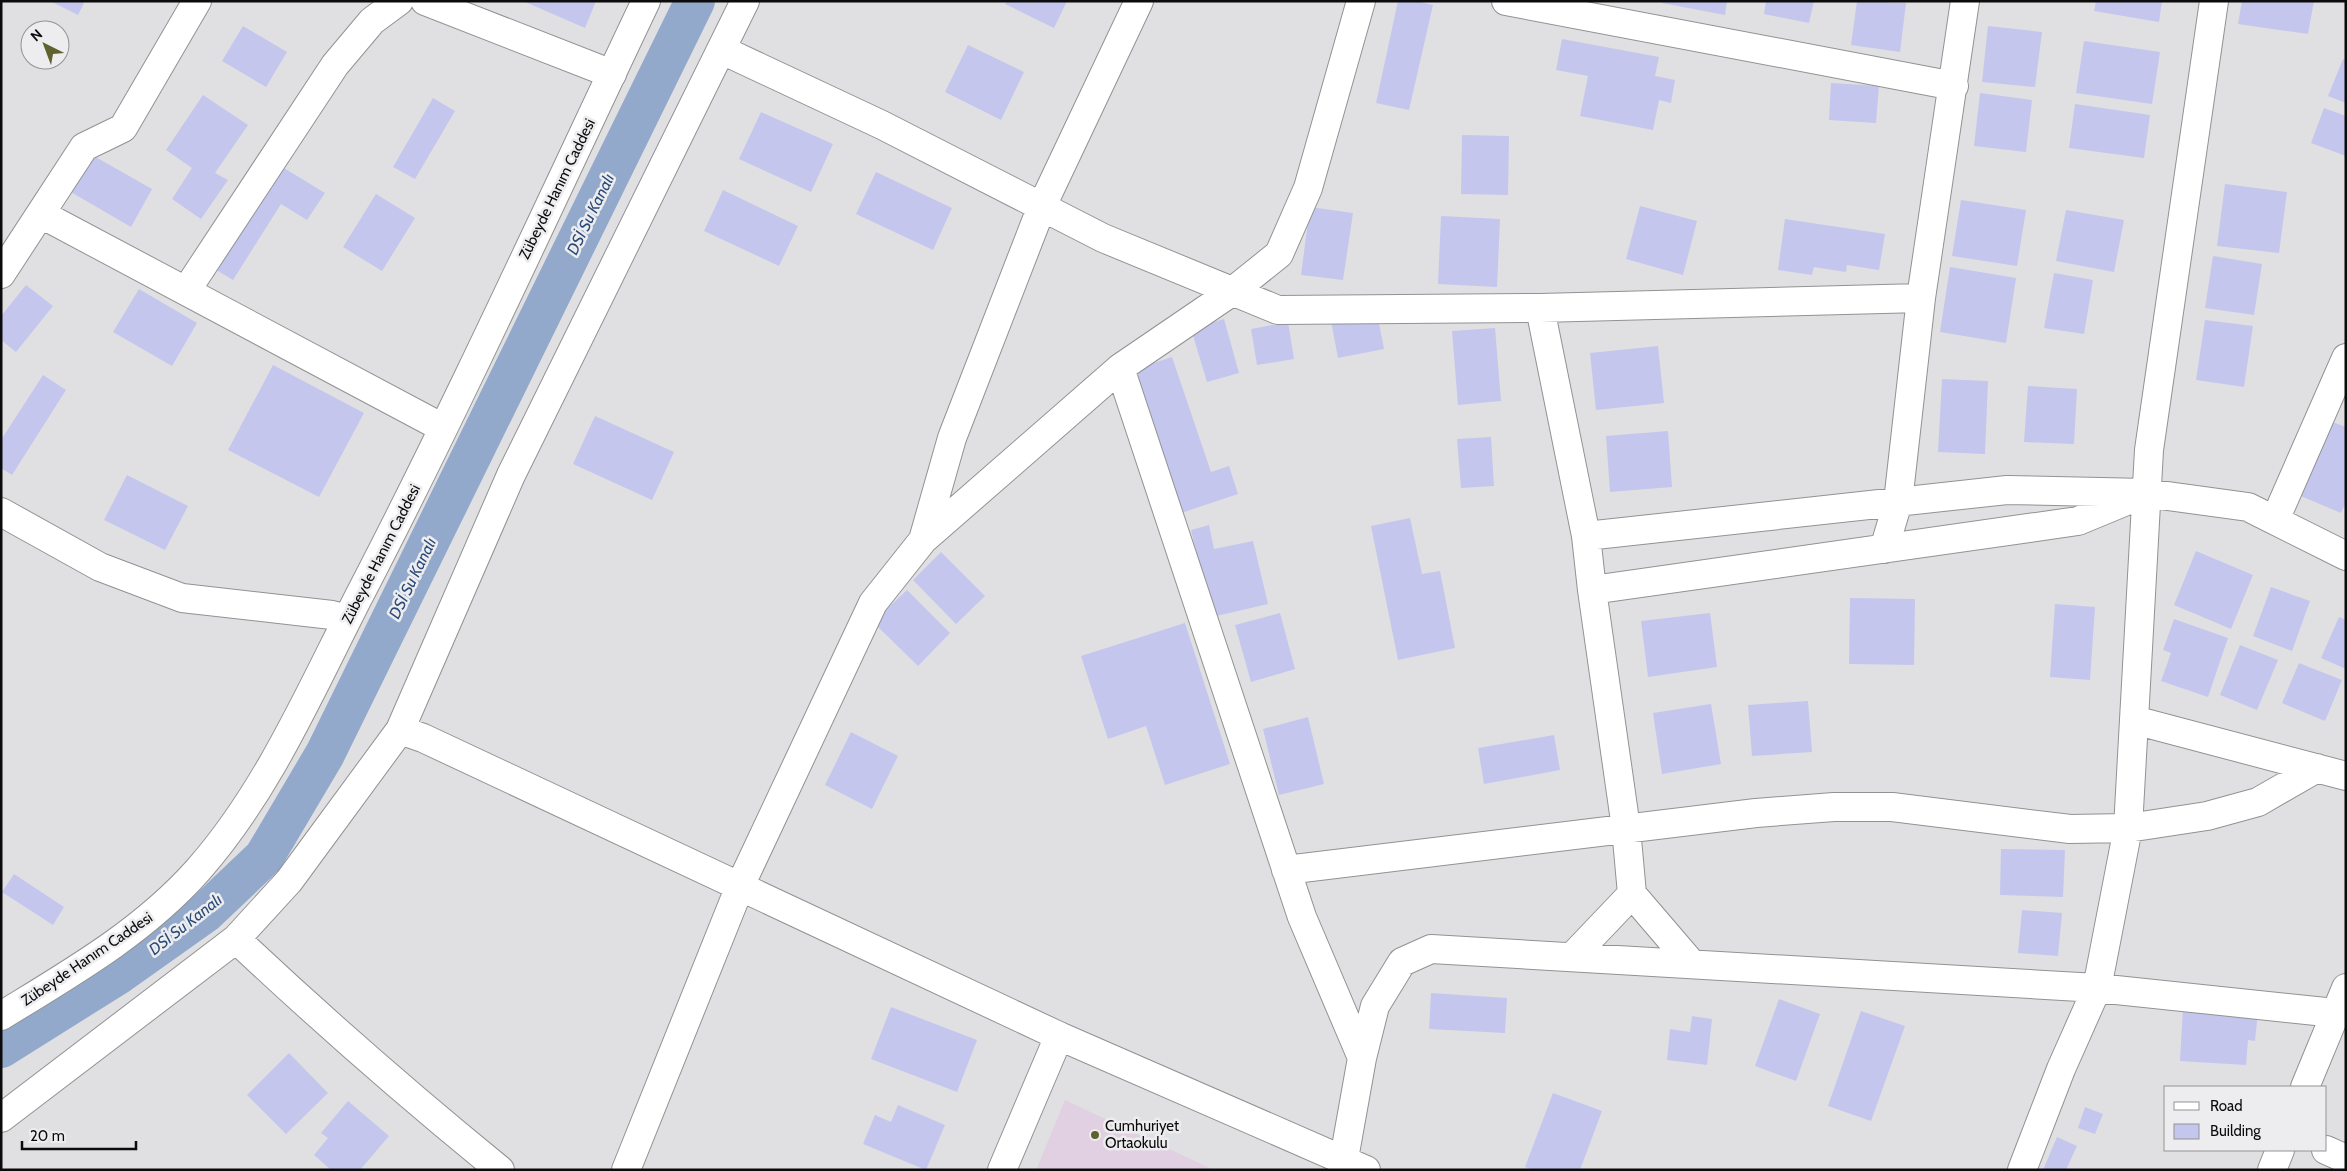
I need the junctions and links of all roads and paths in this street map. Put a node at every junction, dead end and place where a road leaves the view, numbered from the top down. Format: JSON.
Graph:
{"nodes":[{"id":1,"x":197,"y":1,"type":"edge"},
{"id":2,"x":399,"y":1,"type":"edge"},
{"id":3,"x":425,"y":1,"type":"edge"},
{"id":4,"x":646,"y":1,"type":"edge"},
{"id":5,"x":745,"y":1,"type":"edge"},
{"id":6,"x":1139,"y":1,"type":"edge"},
{"id":7,"x":1361,"y":1,"type":"edge"},
{"id":8,"x":1506,"y":1,"type":"edge"},
{"id":9,"x":1965,"y":1,"type":"edge"},
{"id":10,"x":2214,"y":1,"type":"edge"},
{"id":11,"x":722,"y":50,"type":"junction"},
{"id":12,"x":612,"y":74,"type":"junction"},
{"id":13,"x":1954,"y":86,"type":"junction"},
{"id":14,"x":1042,"y":206,"type":"junction"},
{"id":15,"x":41,"y":214,"type":"junction"},
{"id":16,"x":1,"y":274,"type":"edge"},
{"id":17,"x":186,"y":291,"type":"junction"},
{"id":18,"x":1233,"y":292,"type":"junction"},
{"id":19,"x":1921,"y":298,"type":"junction"},
{"id":20,"x":1540,"y":308,"type":"junction"},
{"id":21,"x":2346,"y":358,"type":"edge"},
{"id":22,"x":1120,"y":368,"type":"junction"},
{"id":23,"x":443,"y":428,"type":"junction"},
{"id":24,"x":2146,"y":493,"type":"junction"},
{"id":25,"x":1898,"y":502,"type":"junction"},
{"id":26,"x":1,"y":512,"type":"edge"},
{"id":27,"x":2275,"y":520,"type":"junction"},
{"id":28,"x":1586,"y":536,"type":"junction"},
{"id":29,"x":923,"y":540,"type":"junction"},
{"id":30,"x":1884,"y":549,"type":"junction"},
{"id":31,"x":2346,"y":556,"type":"edge"},
{"id":32,"x":1592,"y":590,"type":"junction"},
{"id":33,"x":348,"y":619,"type":"junction"},
{"id":34,"x":2134,"y":720,"type":"junction"},
{"id":35,"x":400,"y":730,"type":"junction"},
{"id":36,"x":2317,"y":768,"type":"junction"},
{"id":37,"x":2346,"y":776,"type":"edge"},
{"id":38,"x":1626,"y":828,"type":"junction"},
{"id":39,"x":2128,"y":828,"type":"junction"},
{"id":40,"x":1286,"y":870,"type":"junction"},
{"id":41,"x":740,"y":886,"type":"junction"},
{"id":42,"x":1632,"y":894,"type":"junction"},
{"id":43,"x":236,"y":939,"type":"junction"},
{"id":44,"x":1572,"y":957,"type":"junction"},
{"id":45,"x":1692,"y":964,"type":"junction"},
{"id":46,"x":2097,"y":988,"type":"junction"},
{"id":47,"x":2346,"y":988,"type":"edge"},
{"id":48,"x":2335,"y":1013,"type":"junction"},
{"id":49,"x":1,"y":1016,"type":"edge"},
{"id":50,"x":1059,"y":1036,"type":"junction"},
{"id":51,"x":1362,"y":1058,"type":"junction"},
{"id":52,"x":2305,"y":1086,"type":"edge"},
{"id":53,"x":1,"y":1118,"type":"edge"},
{"id":54,"x":2327,"y":1150,"type":"edge"},
{"id":55,"x":2280,"y":1151,"type":"edge"},
{"id":56,"x":2346,"y":1159,"type":"edge"},
{"id":57,"x":1351,"y":1166,"type":"edge"},
{"id":58,"x":500,"y":1170,"type":"edge"},
{"id":59,"x":626,"y":1170,"type":"edge"},
{"id":60,"x":1002,"y":1170,"type":"edge"},
{"id":61,"x":2022,"y":1170,"type":"edge"},
{"id":62,"x":2272,"y":1170,"type":"edge"}],
"edges":[{"from":1,"to":15,"type":"street"},
{"from":2,"to":17,"type":"street"},
{"from":3,"to":12,"type":"street"},
{"from":4,"to":12,"type":"street","name":"Zübeyde Hanım Caddesi"},
{"from":5,"to":11,"type":"street"},
{"from":6,"to":14,"type":"street"},
{"from":7,"to":18,"type":"street"},
{"from":8,"to":13,"type":"street"},
{"from":9,"to":13,"type":"street"},
{"from":10,"to":24,"type":"street"},
{"from":11,"to":14,"type":"street"},
{"from":11,"to":35,"type":"street"},
{"from":12,"to":23,"type":"street","name":"Zübeyde Hanım Caddesi"},
{"from":13,"to":19,"type":"street"},
{"from":14,"to":18,"type":"street"},
{"from":14,"to":29,"type":"street"},
{"from":15,"to":16,"type":"street"},
{"from":15,"to":17,"type":"street"},
{"from":17,"to":23,"type":"street"},
{"from":18,"to":20,"type":"street"},
{"from":18,"to":22,"type":"street"},
{"from":19,"to":20,"type":"street"},
{"from":19,"to":25,"type":"street"},
{"from":20,"to":28,"type":"street"},
{"from":21,"to":27,"type":"street"},
{"from":22,"to":29,"type":"street"},
{"from":22,"to":40,"type":"street"},
{"from":23,"to":33,"type":"street","name":"Zübeyde Hanım Caddesi"},
{"from":24,"to":25,"type":"street"},
{"from":24,"to":27,"type":"street"},
{"from":24,"to":30,"type":"street"},
{"from":24,"to":34,"type":"street"},
{"from":25,"to":28,"type":"street"},
{"from":25,"to":30,"type":"street"},
{"from":26,"to":33,"type":"street"},
{"from":27,"to":31,"type":"street"},
{"from":28,"to":32,"type":"street"},
{"from":29,"to":41,"type":"street"},
{"from":30,"to":32,"type":"street"},
{"from":32,"to":38,"type":"street"},
{"from":33,"to":49,"type":"street","name":"Zübeyde Hanım Caddesi"},
{"from":34,"to":36,"type":"street"},
{"from":34,"to":39,"type":"street"},
{"from":35,"to":41,"type":"street"},
{"from":35,"to":43,"type":"street"},
{"from":36,"to":37,"type":"street"},
{"from":36,"to":39,"type":"street"},
{"from":38,"to":39,"type":"street"},
{"from":38,"to":40,"type":"street"},
{"from":38,"to":42,"type":"street"},
{"from":39,"to":46,"type":"street"},
{"from":40,"to":51,"type":"street"},
{"from":41,"to":50,"type":"street"},
{"from":41,"to":59,"type":"street"},
{"from":42,"to":44,"type":"street"},
{"from":42,"to":45,"type":"street"},
{"from":43,"to":53,"type":"street"},
{"from":43,"to":58,"type":"street"},
{"from":44,"to":45,"type":"street"},
{"from":44,"to":51,"type":"street"},
{"from":45,"to":46,"type":"street"},
{"from":46,"to":48,"type":"street"},
{"from":46,"to":61,"type":"street"},
{"from":47,"to":48,"type":"street"},
{"from":48,"to":52,"type":"street"},
{"from":50,"to":57,"type":"street"},
{"from":50,"to":60,"type":"street"},
{"from":51,"to":57,"type":"street"},
{"from":54,"to":56,"type":"street"},
{"from":55,"to":62,"type":"street"}]}
